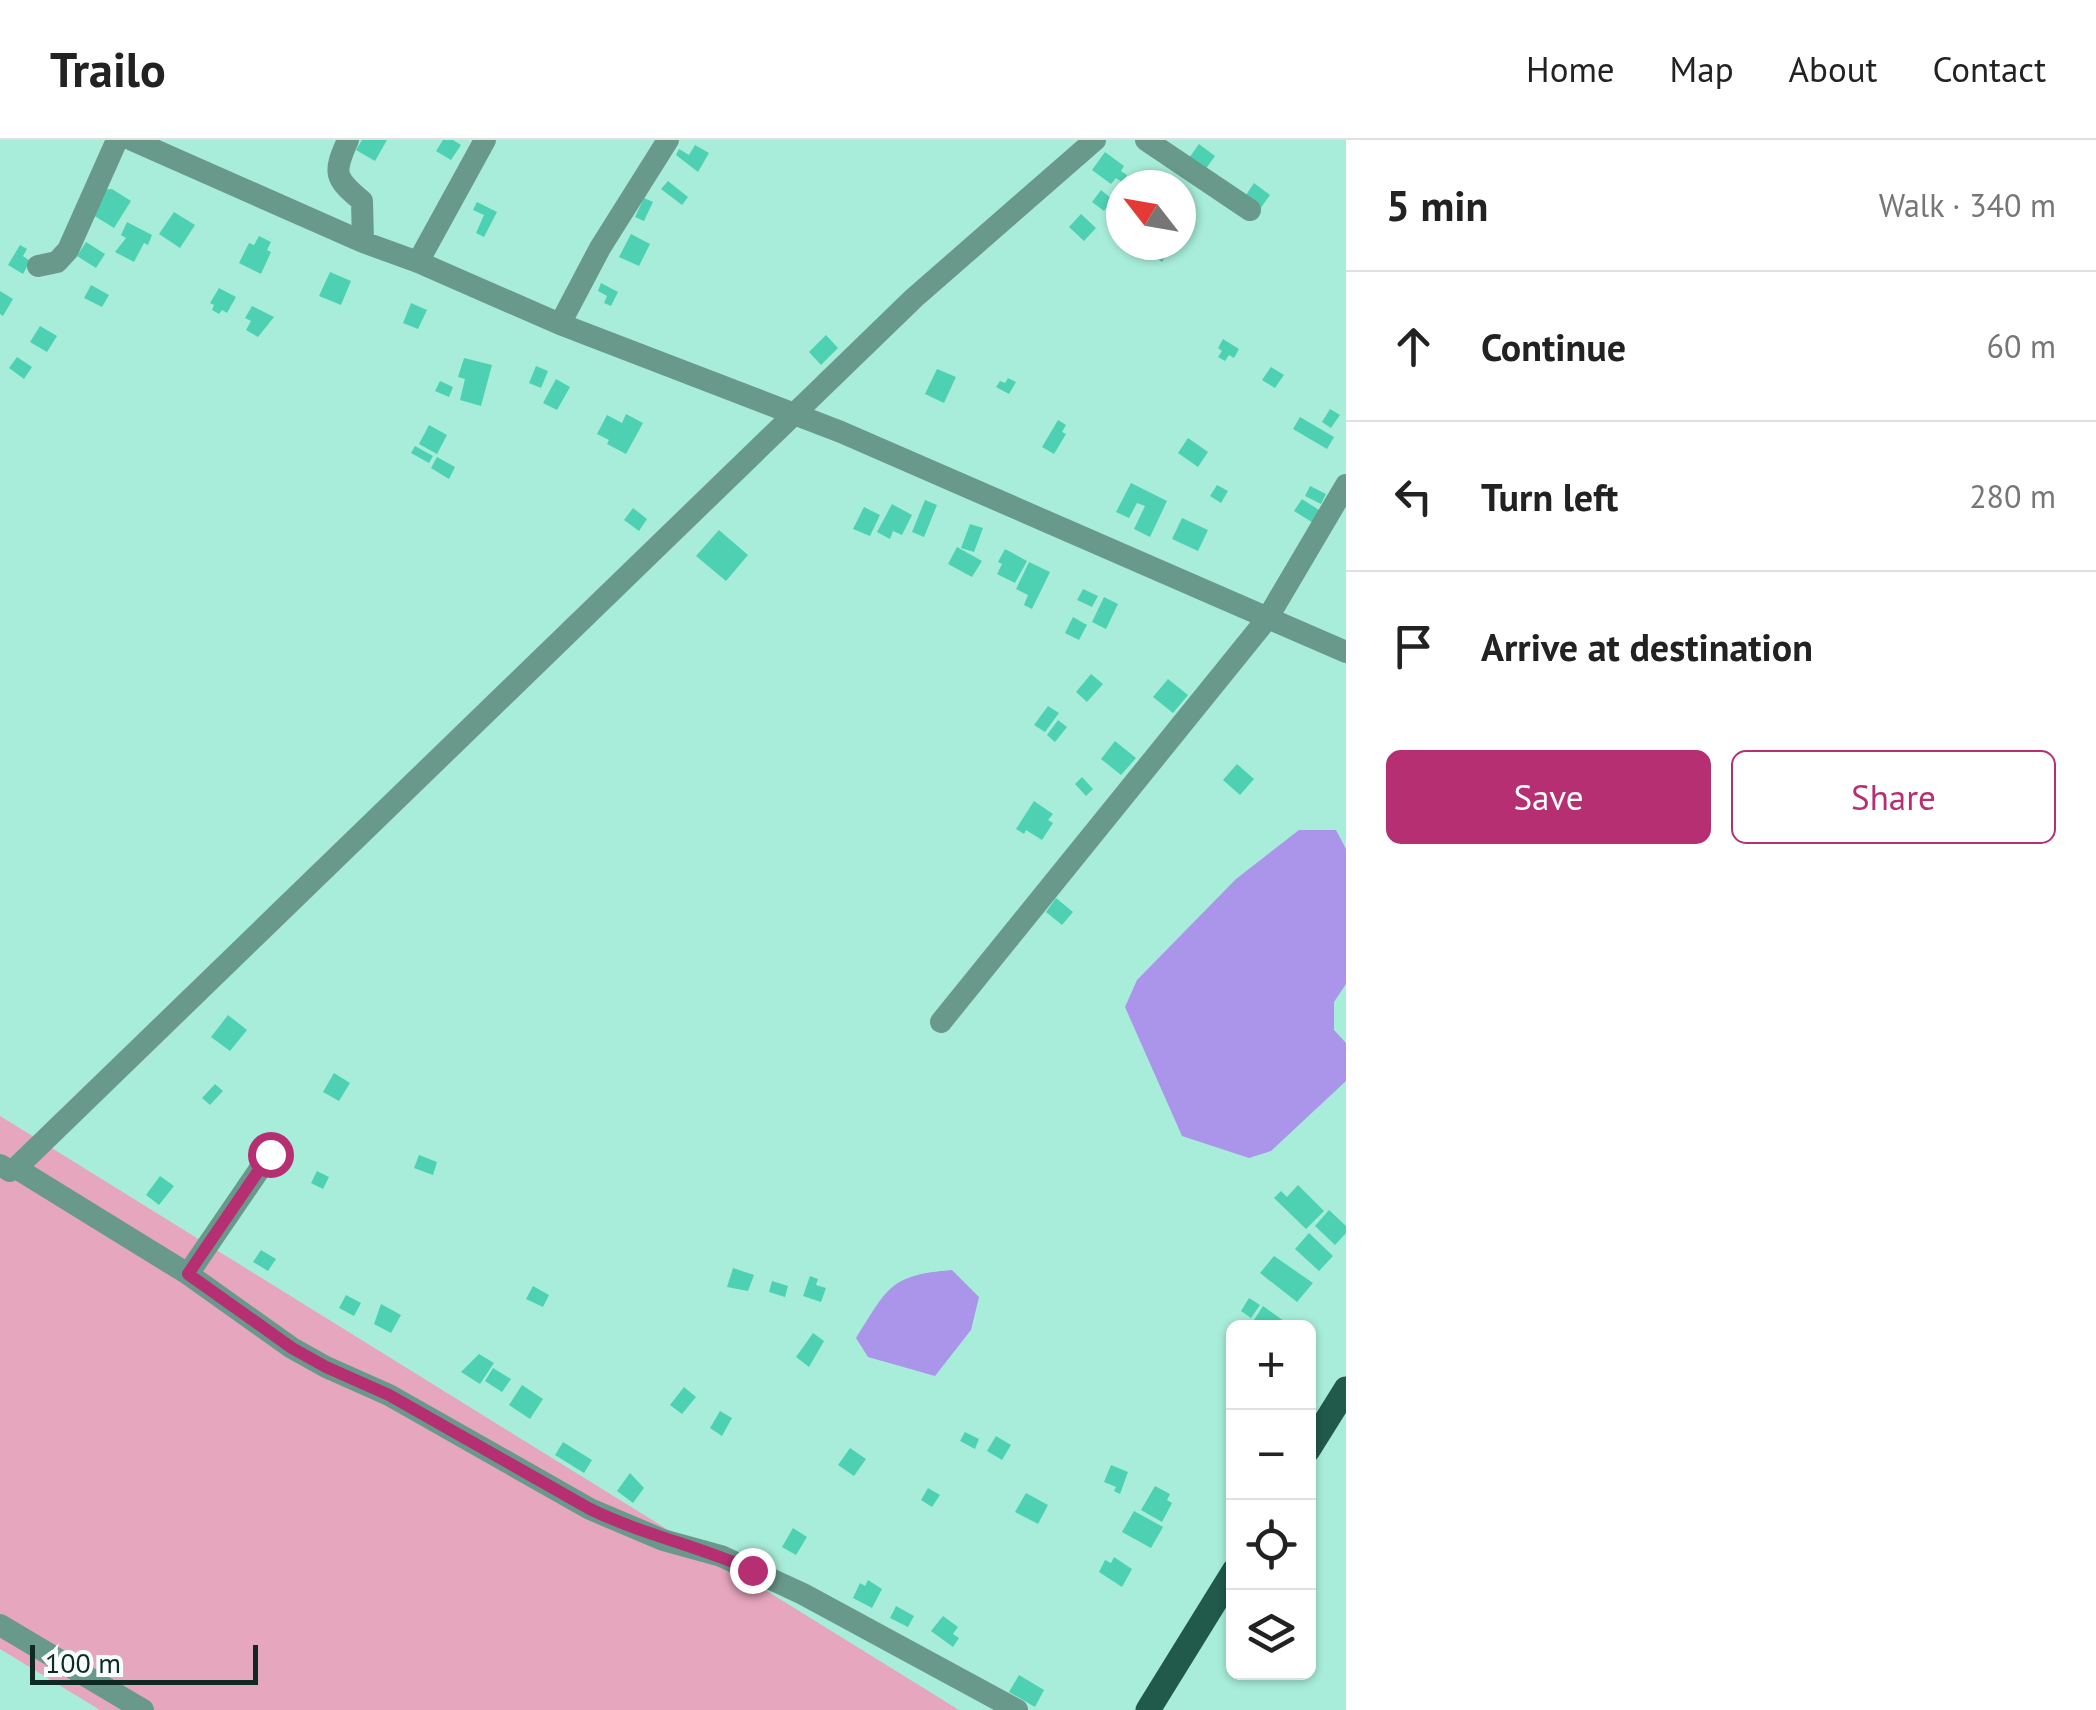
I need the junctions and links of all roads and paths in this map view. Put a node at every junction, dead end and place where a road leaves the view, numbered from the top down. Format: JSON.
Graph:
{"nodes":[{"id":1,"x":117,"y":140,"type":"edge"},
{"id":2,"x":132,"y":140,"type":"edge"},
{"id":3,"x":348,"y":140,"type":"edge"},
{"id":4,"x":484,"y":140,"type":"edge"},
{"id":5,"x":668,"y":140,"type":"edge"},
{"id":6,"x":1095,"y":140,"type":"edge"},
{"id":7,"x":1146,"y":140,"type":"edge"},
{"id":8,"x":1250,"y":210,"type":"dead end"},
{"id":9,"x":363,"y":242,"type":"junction"},
{"id":10,"x":418,"y":262,"type":"junction"},
{"id":11,"x":38,"y":266,"type":"dead end"},
{"id":12,"x":560,"y":324,"type":"junction"},
{"id":13,"x":796,"y":416,"type":"junction"},
{"id":14,"x":1346,"y":485,"type":"edge"},
{"id":15,"x":1266,"y":619,"type":"junction"},
{"id":16,"x":1346,"y":652,"type":"edge"},
{"id":17,"x":941,"y":1022,"type":"dead end"},
{"id":18,"x":270,"y":1154,"type":"dead end"},
{"id":19,"x":8,"y":1166,"type":"edge"},
{"id":20,"x":188,"y":1274,"type":"junction"},
{"id":21,"x":1346,"y":1389,"type":"edge"},
{"id":22,"x":1316,"y":1437,"type":"edge"},
{"id":23,"x":1226,"y":1585,"type":"edge"},
{"id":24,"x":0,"y":1625,"type":"edge"},
{"id":25,"x":143,"y":1710,"type":"edge"},
{"id":26,"x":1017,"y":1710,"type":"edge"},
{"id":27,"x":1148,"y":1710,"type":"edge"}],
"edges":[{"from":1,"to":11,"type":"street"},
{"from":2,"to":9,"type":"street"},
{"from":3,"to":9,"type":"street"},
{"from":4,"to":10,"type":"street"},
{"from":5,"to":12,"type":"street"},
{"from":6,"to":13,"type":"street"},
{"from":7,"to":8,"type":"street"},
{"from":9,"to":10,"type":"street"},
{"from":10,"to":12,"type":"street"},
{"from":12,"to":13,"type":"street"},
{"from":13,"to":15,"type":"street"},
{"from":13,"to":19,"type":"street"},
{"from":14,"to":15,"type":"street"},
{"from":15,"to":16,"type":"street"},
{"from":15,"to":17,"type":"street"},
{"from":18,"to":20,"type":"street"},
{"from":19,"to":20,"type":"street"},
{"from":20,"to":26,"type":"street"},
{"from":21,"to":22,"type":"main road"},
{"from":23,"to":27,"type":"main road"},
{"from":24,"to":25,"type":"street"}]}
